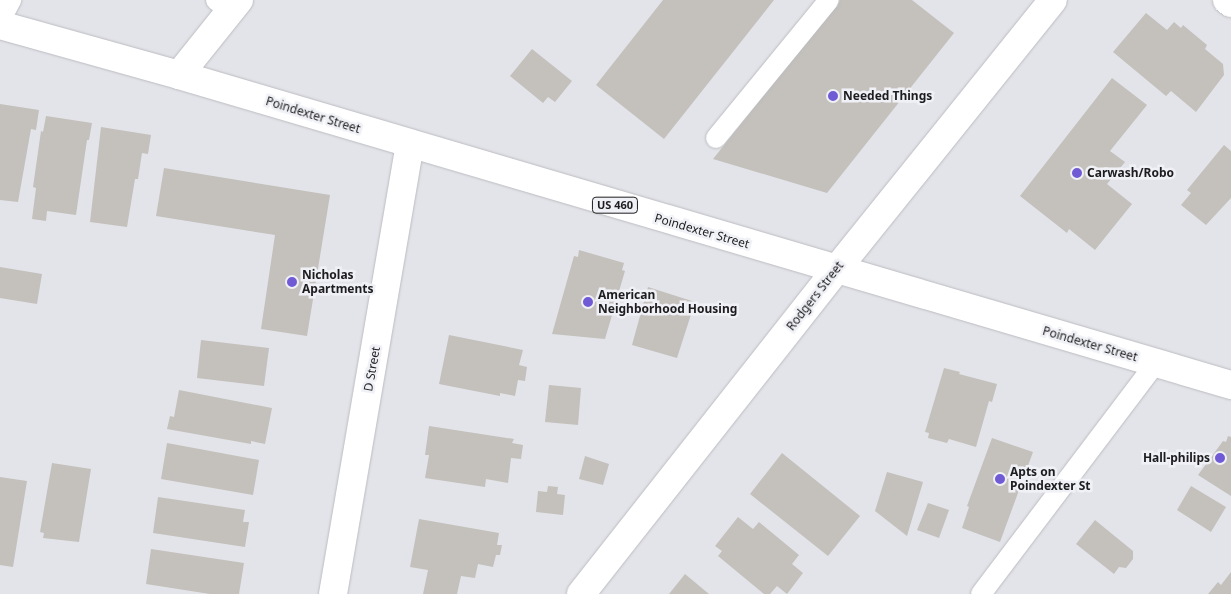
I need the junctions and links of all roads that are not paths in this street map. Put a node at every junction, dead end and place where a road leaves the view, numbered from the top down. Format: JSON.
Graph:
{"nodes":[{"id":1,"x":11,"y":0,"type":"edge"},
{"id":2,"x":828,"y":0,"type":"edge"},
{"id":3,"x":1052,"y":0,"type":"edge"},
{"id":4,"x":1227,"y":0,"type":"edge"},
{"id":5,"x":228,"y":4,"type":"edge"},
{"id":6,"x":1231,"y":4,"type":"edge"},
{"id":7,"x":0,"y":21,"type":"edge"},
{"id":8,"x":0,"y":25,"type":"edge"},
{"id":9,"x":179,"y":75,"type":"junction"},
{"id":10,"x":716,"y":138,"type":"dead end"},
{"id":11,"x":410,"y":145,"type":"junction"},
{"id":12,"x":836,"y":270,"type":"junction"},
{"id":13,"x":1156,"y":363,"type":"junction"},
{"id":14,"x":1231,"y":385,"type":"edge"},
{"id":15,"x":333,"y":594,"type":"edge"},
{"id":16,"x":581,"y":594,"type":"edge"},
{"id":17,"x":981,"y":594,"type":"edge"}],
"edges":[{"from":1,"to":7,"type":"lane"},
{"from":2,"to":10,"type":"lane"},
{"from":3,"to":12,"type":"street","name":"Rodgers Street"},
{"from":4,"to":6,"type":"street"},
{"from":5,"to":9,"type":"street"},
{"from":8,"to":9,"type":"street","name":"Poindexter Street","number":"US 460"},
{"from":9,"to":11,"type":"street","name":"Poindexter Street","number":"US 460"},
{"from":11,"to":12,"type":"street","name":"Poindexter Street","number":"US 460"},
{"from":11,"to":15,"type":"street","name":"D Street"},
{"from":12,"to":13,"type":"street","name":"Poindexter Street","number":"US 460"},
{"from":12,"to":16,"type":"street","name":"Rodgers Street"},
{"from":13,"to":14,"type":"street","name":"Poindexter Street","number":"US 460"},
{"from":13,"to":17,"type":"lane"}]}
